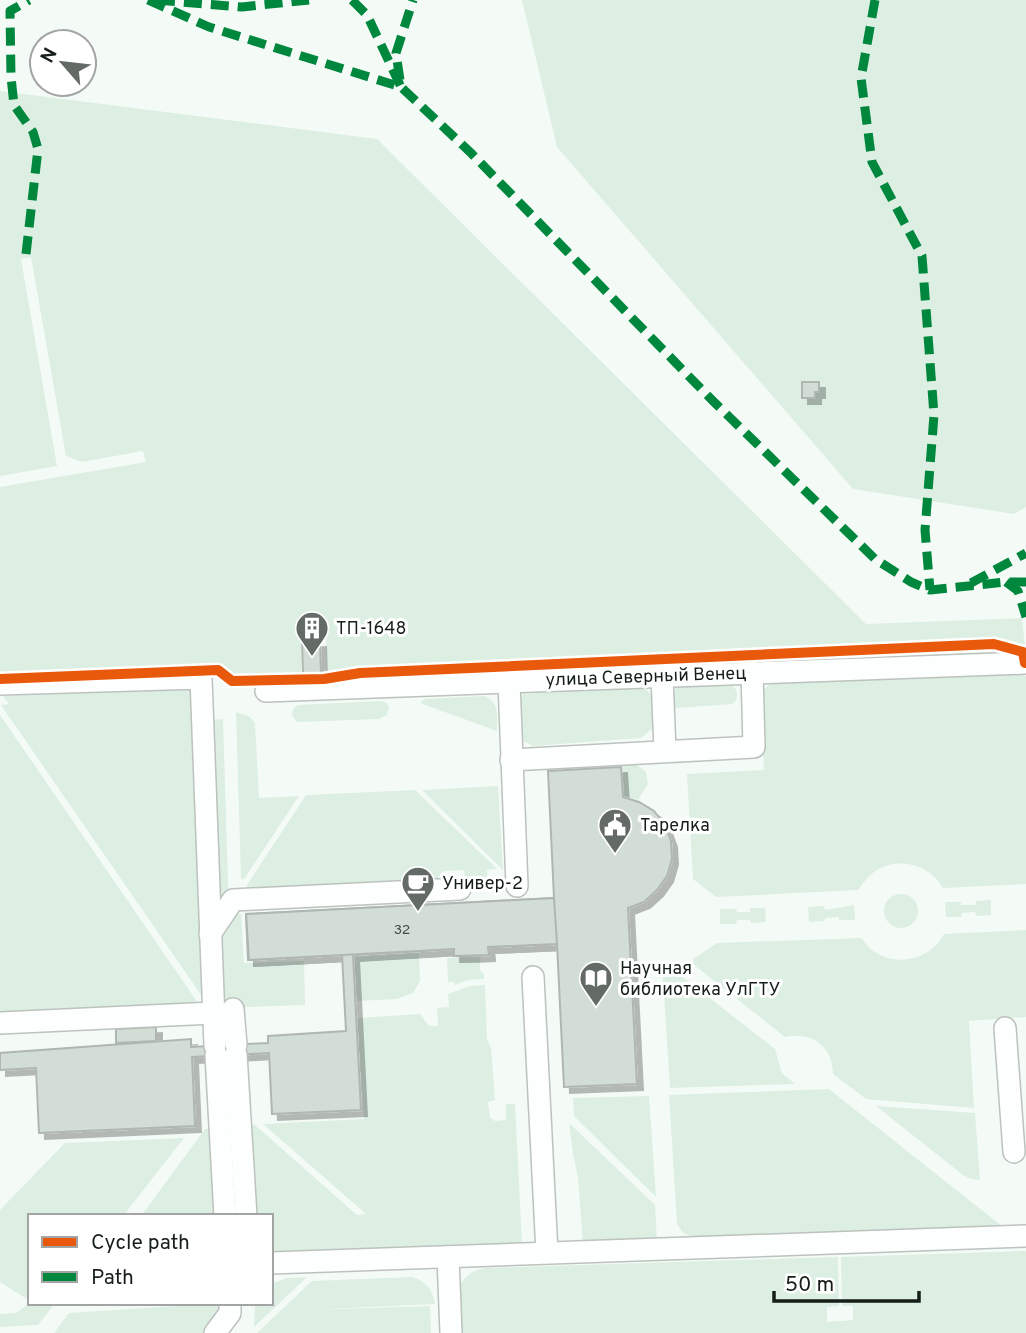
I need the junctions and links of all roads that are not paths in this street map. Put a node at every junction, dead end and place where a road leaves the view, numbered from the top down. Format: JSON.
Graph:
{"nodes":[{"id":1,"x":1026,"y":663,"type":"edge"},
{"id":2,"x":752,"y":672,"type":"junction"},
{"id":3,"x":662,"y":676,"type":"junction"},
{"id":4,"x":509,"y":681,"type":"junction"},
{"id":5,"x":0,"y":684,"type":"edge"},
{"id":6,"x":266,"y":691,"type":"dead end"},
{"id":7,"x":665,"y":751,"type":"junction"},
{"id":8,"x":511,"y":760,"type":"junction"},
{"id":9,"x":517,"y":886,"type":"dead end"},
{"id":10,"x":460,"y":889,"type":"dead end"},
{"id":11,"x":211,"y":934,"type":"junction"},
{"id":12,"x":533,"y":977,"type":"dead end"},
{"id":13,"x":223,"y":1011,"type":"junction"},
{"id":14,"x":0,"y":1023,"type":"edge"},
{"id":15,"x":1005,"y":1028,"type":"dead end"},
{"id":16,"x":226,"y":1050,"type":"junction"},
{"id":17,"x":1018,"y":1094,"type":"edge"},
{"id":18,"x":1014,"y":1152,"type":"dead end"},
{"id":19,"x":225,"y":1214,"type":"edge"},
{"id":20,"x":246,"y":1214,"type":"edge"},
{"id":21,"x":1026,"y":1236,"type":"edge"},
{"id":22,"x":547,"y":1253,"type":"junction"},
{"id":23,"x":448,"y":1257,"type":"junction"},
{"id":24,"x":273,"y":1263,"type":"edge"},
{"id":25,"x":230,"y":1305,"type":"edge"},
{"id":26,"x":215,"y":1333,"type":"edge"},
{"id":27,"x":451,"y":1333,"type":"edge"}],
"edges":[{"from":1,"to":2,"type":"lane","name":"улица Северный Венец"},
{"from":2,"to":3,"type":"lane","name":"улица Северный Венец"},
{"from":2,"to":7,"type":"lane"},
{"from":3,"to":4,"type":"lane","name":"улица Северный Венец"},
{"from":3,"to":7,"type":"lane"},
{"from":4,"to":6,"type":"lane","name":"улица Северный Венец"},
{"from":4,"to":8,"type":"lane"},
{"from":5,"to":11,"type":"lane"},
{"from":7,"to":8,"type":"lane"},
{"from":8,"to":9,"type":"lane"},
{"from":10,"to":11,"type":"lane"},
{"from":11,"to":13,"type":"lane"},
{"from":12,"to":22,"type":"lane"},
{"from":13,"to":14,"type":"lane"},
{"from":13,"to":16,"type":"lane"},
{"from":15,"to":17,"type":"lane"},
{"from":16,"to":19,"type":"lane"},
{"from":16,"to":20,"type":"lane"},
{"from":17,"to":18,"type":"lane"},
{"from":21,"to":22,"type":"lane"},
{"from":22,"to":23,"type":"lane"},
{"from":23,"to":24,"type":"lane"},
{"from":23,"to":27,"type":"lane"},
{"from":25,"to":26,"type":"lane"}]}
